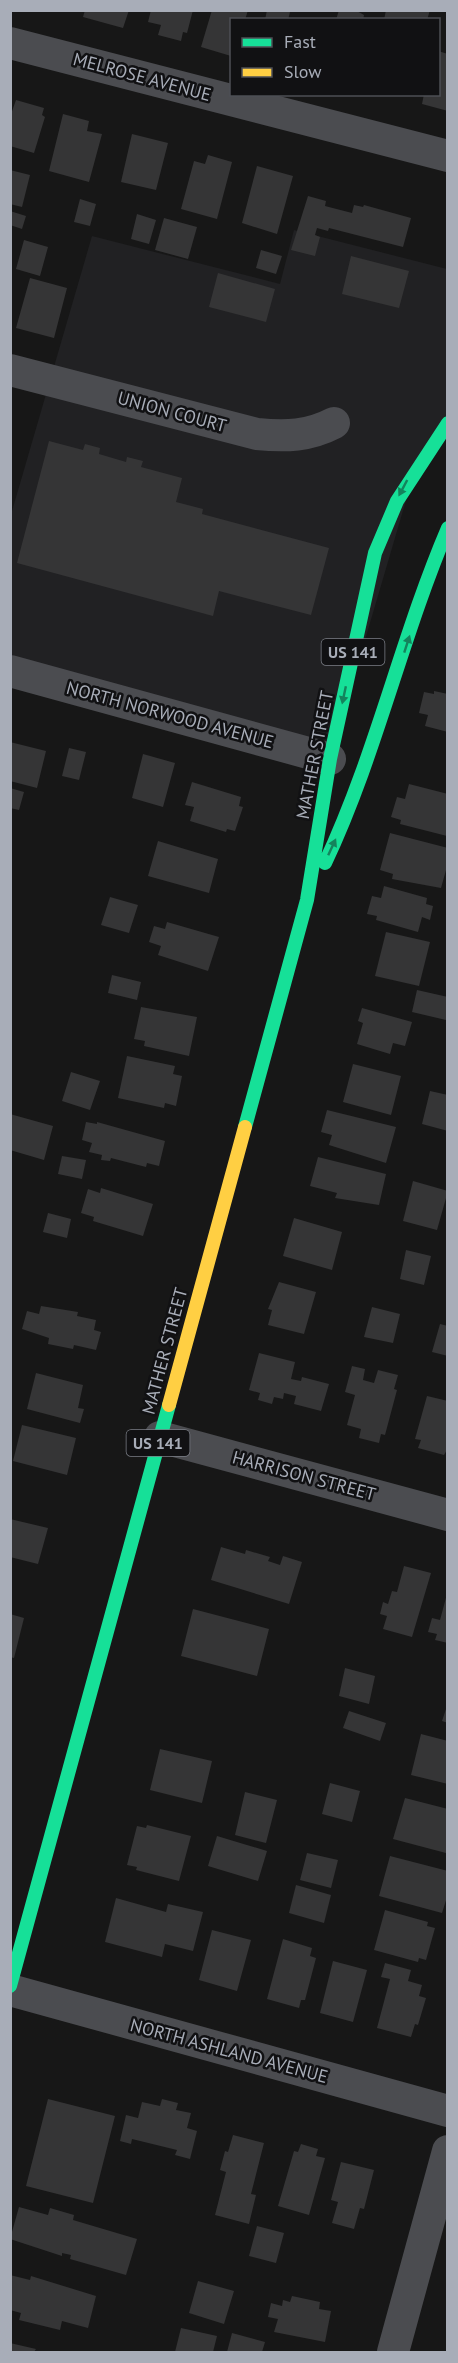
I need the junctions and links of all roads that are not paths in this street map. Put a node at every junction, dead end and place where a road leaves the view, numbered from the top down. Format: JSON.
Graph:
{"nodes":[{"id":1,"x":10,"y":43,"type":"edge"},
{"id":2,"x":447,"y":156,"type":"edge"},
{"id":3,"x":10,"y":370,"type":"edge"},
{"id":4,"x":334,"y":423,"type":"dead end"},
{"id":5,"x":447,"y":423,"type":"edge"},
{"id":6,"x":447,"y":528,"type":"edge"},
{"id":7,"x":10,"y":671,"type":"edge"},
{"id":8,"x":330,"y":759,"type":"junction"},
{"id":9,"x":307,"y":900,"type":"junction"},
{"id":10,"x":160,"y":1437,"type":"junction"},
{"id":11,"x":447,"y":1515,"type":"edge"},
{"id":12,"x":10,"y":1988,"type":"edge"},
{"id":13,"x":447,"y":2111,"type":"edge"},
{"id":14,"x":447,"y":2151,"type":"edge"},
{"id":15,"x":393,"y":2352,"type":"edge"}],
"edges":[{"from":1,"to":2,"type":"street","name":"MELROSE AVENUE"},
{"from":3,"to":4,"type":"street","name":"UNION COURT"},
{"from":5,"to":8,"type":"main road","name":"MATHER STREET","number":"US 141","one_way":true},
{"from":9,"to":6,"type":"main road","name":"MATHER STREET","number":"US 141","one_way":true},
{"from":7,"to":8,"type":"street","name":"NORTH NORWOOD AVENUE"},
{"from":8,"to":9,"type":"main road","name":"MATHER STREET","number":"US 141"},
{"from":9,"to":10,"type":"main road","name":"MATHER STREET","number":"US 141"},
{"from":10,"to":11,"type":"street","name":"HARRISON STREET"},
{"from":10,"to":12,"type":"main road","name":"MATHER STREET","number":"US 141"},
{"from":12,"to":13,"type":"street","name":"NORTH ASHLAND AVENUE"},
{"from":14,"to":15,"type":"street"}]}
